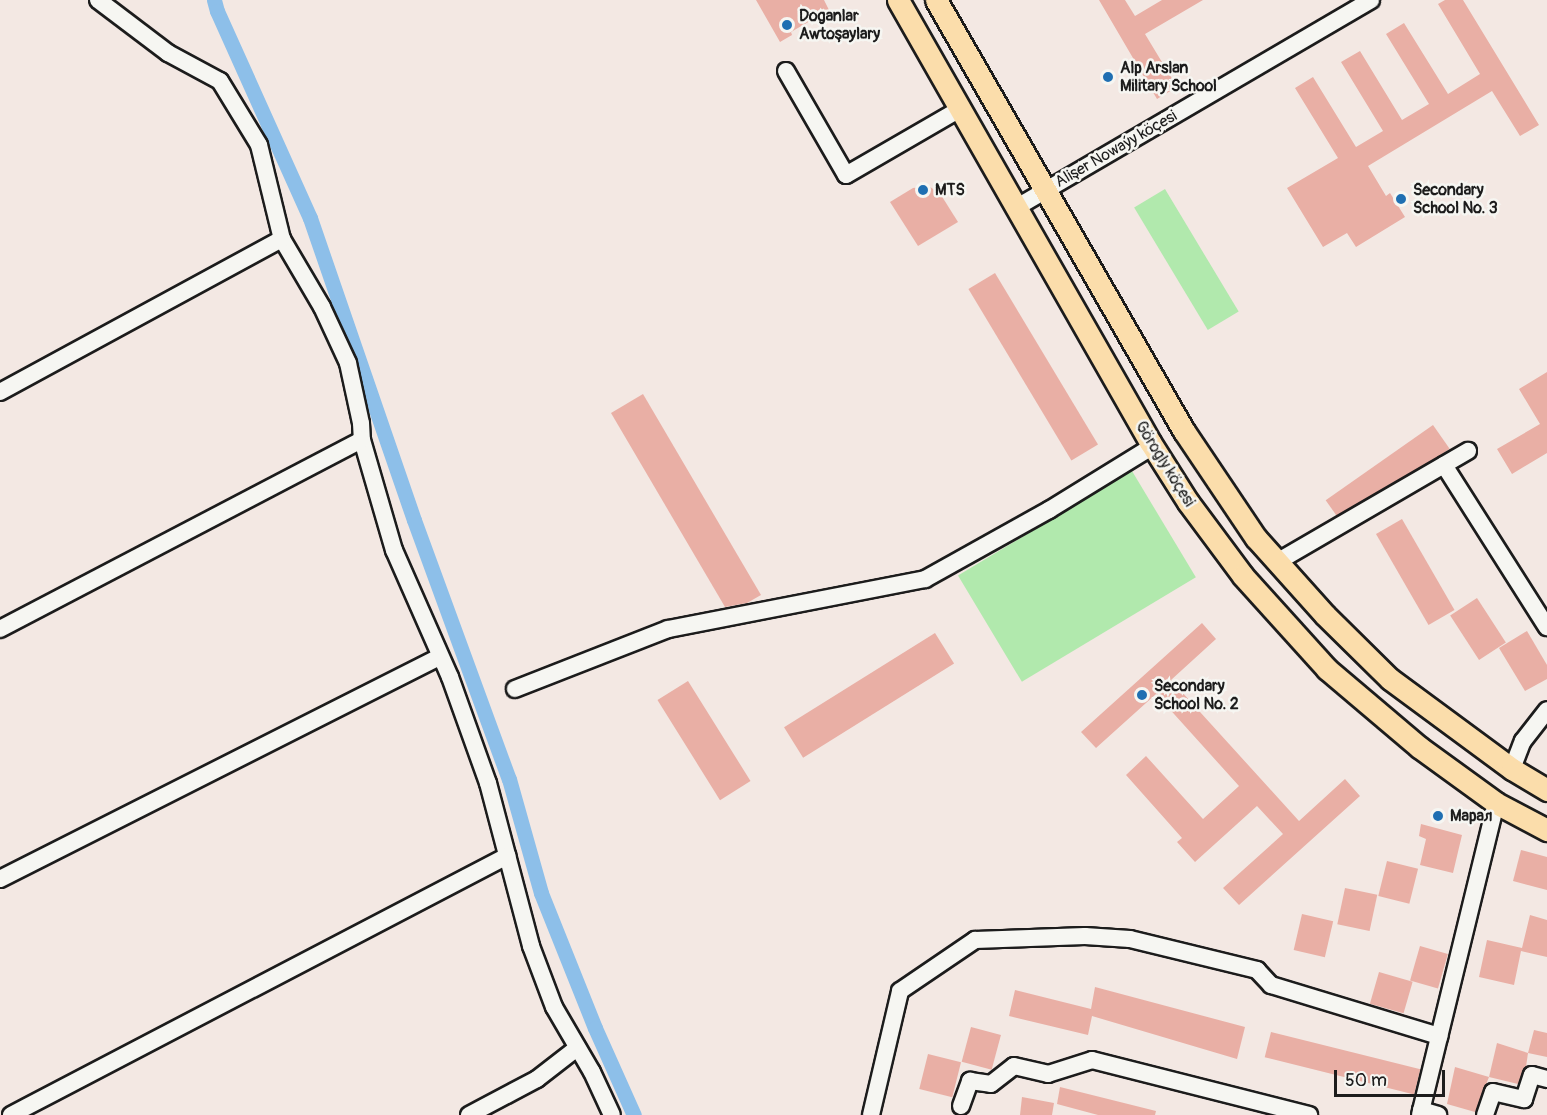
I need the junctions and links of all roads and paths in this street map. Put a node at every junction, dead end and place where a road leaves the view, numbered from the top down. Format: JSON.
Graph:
{"nodes":[{"id":1,"x":98,"y":0,"type":"edge"},
{"id":2,"x":897,"y":0,"type":"edge"},
{"id":3,"x":936,"y":0,"type":"edge"},
{"id":4,"x":1371,"y":0,"type":"edge"},
{"id":5,"x":786,"y":71,"type":"dead end"},
{"id":6,"x":960,"y":109,"type":"junction"},
{"id":7,"x":1044,"y":191,"type":"junction"},
{"id":8,"x":1017,"y":207,"type":"junction"},
{"id":9,"x":282,"y":239,"type":"junction"},
{"id":10,"x":0,"y":392,"type":"edge"},
{"id":11,"x":362,"y":440,"type":"junction"},
{"id":12,"x":1153,"y":446,"type":"junction"},
{"id":13,"x":1468,"y":451,"type":"dead end"},
{"id":14,"x":1444,"y":465,"type":"junction"},
{"id":15,"x":1277,"y":562,"type":"junction"},
{"id":16,"x":1547,"y":627,"type":"edge"},
{"id":17,"x":0,"y":629,"type":"edge"},
{"id":18,"x":440,"y":657,"type":"junction"},
{"id":19,"x":515,"y":689,"type":"dead end"},
{"id":20,"x":1547,"y":710,"type":"edge"},
{"id":21,"x":1512,"y":770,"type":"junction"},
{"id":22,"x":1547,"y":790,"type":"edge"},
{"id":23,"x":1496,"y":803,"type":"junction"},
{"id":24,"x":1547,"y":830,"type":"edge"},
{"id":25,"x":507,"y":856,"type":"junction"},
{"id":26,"x":0,"y":879,"type":"edge"},
{"id":27,"x":1439,"y":1036,"type":"junction"},
{"id":28,"x":577,"y":1048,"type":"junction"},
{"id":29,"x":1547,"y":1079,"type":"edge"},
{"id":30,"x":961,"y":1106,"type":"dead end"},
{"id":31,"x":1421,"y":1113,"type":"edge"},
{"id":32,"x":11,"y":1115,"type":"edge"},
{"id":33,"x":469,"y":1115,"type":"edge"},
{"id":34,"x":612,"y":1115,"type":"edge"},
{"id":35,"x":871,"y":1115,"type":"edge"},
{"id":36,"x":1309,"y":1115,"type":"edge"},
{"id":37,"x":1438,"y":1115,"type":"edge"},
{"id":38,"x":1485,"y":1115,"type":"edge"}],
"edges":[{"from":1,"to":9,"type":"street"},
{"from":2,"to":6,"type":"main road","name":"Görogly köçesi"},
{"from":3,"to":7,"type":"main road","name":"Görogly köçesi"},
{"from":4,"to":7,"type":"street","name":"Alişer Nowaýy köçesi"},
{"from":5,"to":6,"type":"street"},
{"from":6,"to":8,"type":"main road","name":"Görogly köçesi"},
{"from":7,"to":8,"type":"street","name":"Alişer Nowaýy köçesi"},
{"from":7,"to":15,"type":"main road","name":"Görogly köçesi"},
{"from":8,"to":12,"type":"main road","name":"Görogly köçesi"},
{"from":9,"to":10,"type":"street"},
{"from":9,"to":11,"type":"street"},
{"from":11,"to":17,"type":"street"},
{"from":11,"to":18,"type":"street"},
{"from":12,"to":19,"type":"street"},
{"from":12,"to":23,"type":"main road","name":"Görogly köçesi"},
{"from":13,"to":14,"type":"street"},
{"from":14,"to":15,"type":"street"},
{"from":14,"to":16,"type":"street"},
{"from":15,"to":21,"type":"main road","name":"Görogly köçesi"},
{"from":18,"to":25,"type":"street"},
{"from":18,"to":26,"type":"street"},
{"from":20,"to":21,"type":"street"},
{"from":21,"to":22,"type":"main road","name":"Görogly köçesi"},
{"from":23,"to":24,"type":"main road","name":"Görogly köçesi"},
{"from":23,"to":27,"type":"street"},
{"from":25,"to":28,"type":"street"},
{"from":25,"to":32,"type":"street"},
{"from":27,"to":31,"type":"street"},
{"from":27,"to":35,"type":"street"},
{"from":28,"to":33,"type":"street"},
{"from":28,"to":34,"type":"street"},
{"from":29,"to":38,"type":"street"},
{"from":30,"to":36,"type":"street"},
{"from":31,"to":37,"type":"street"}]}
